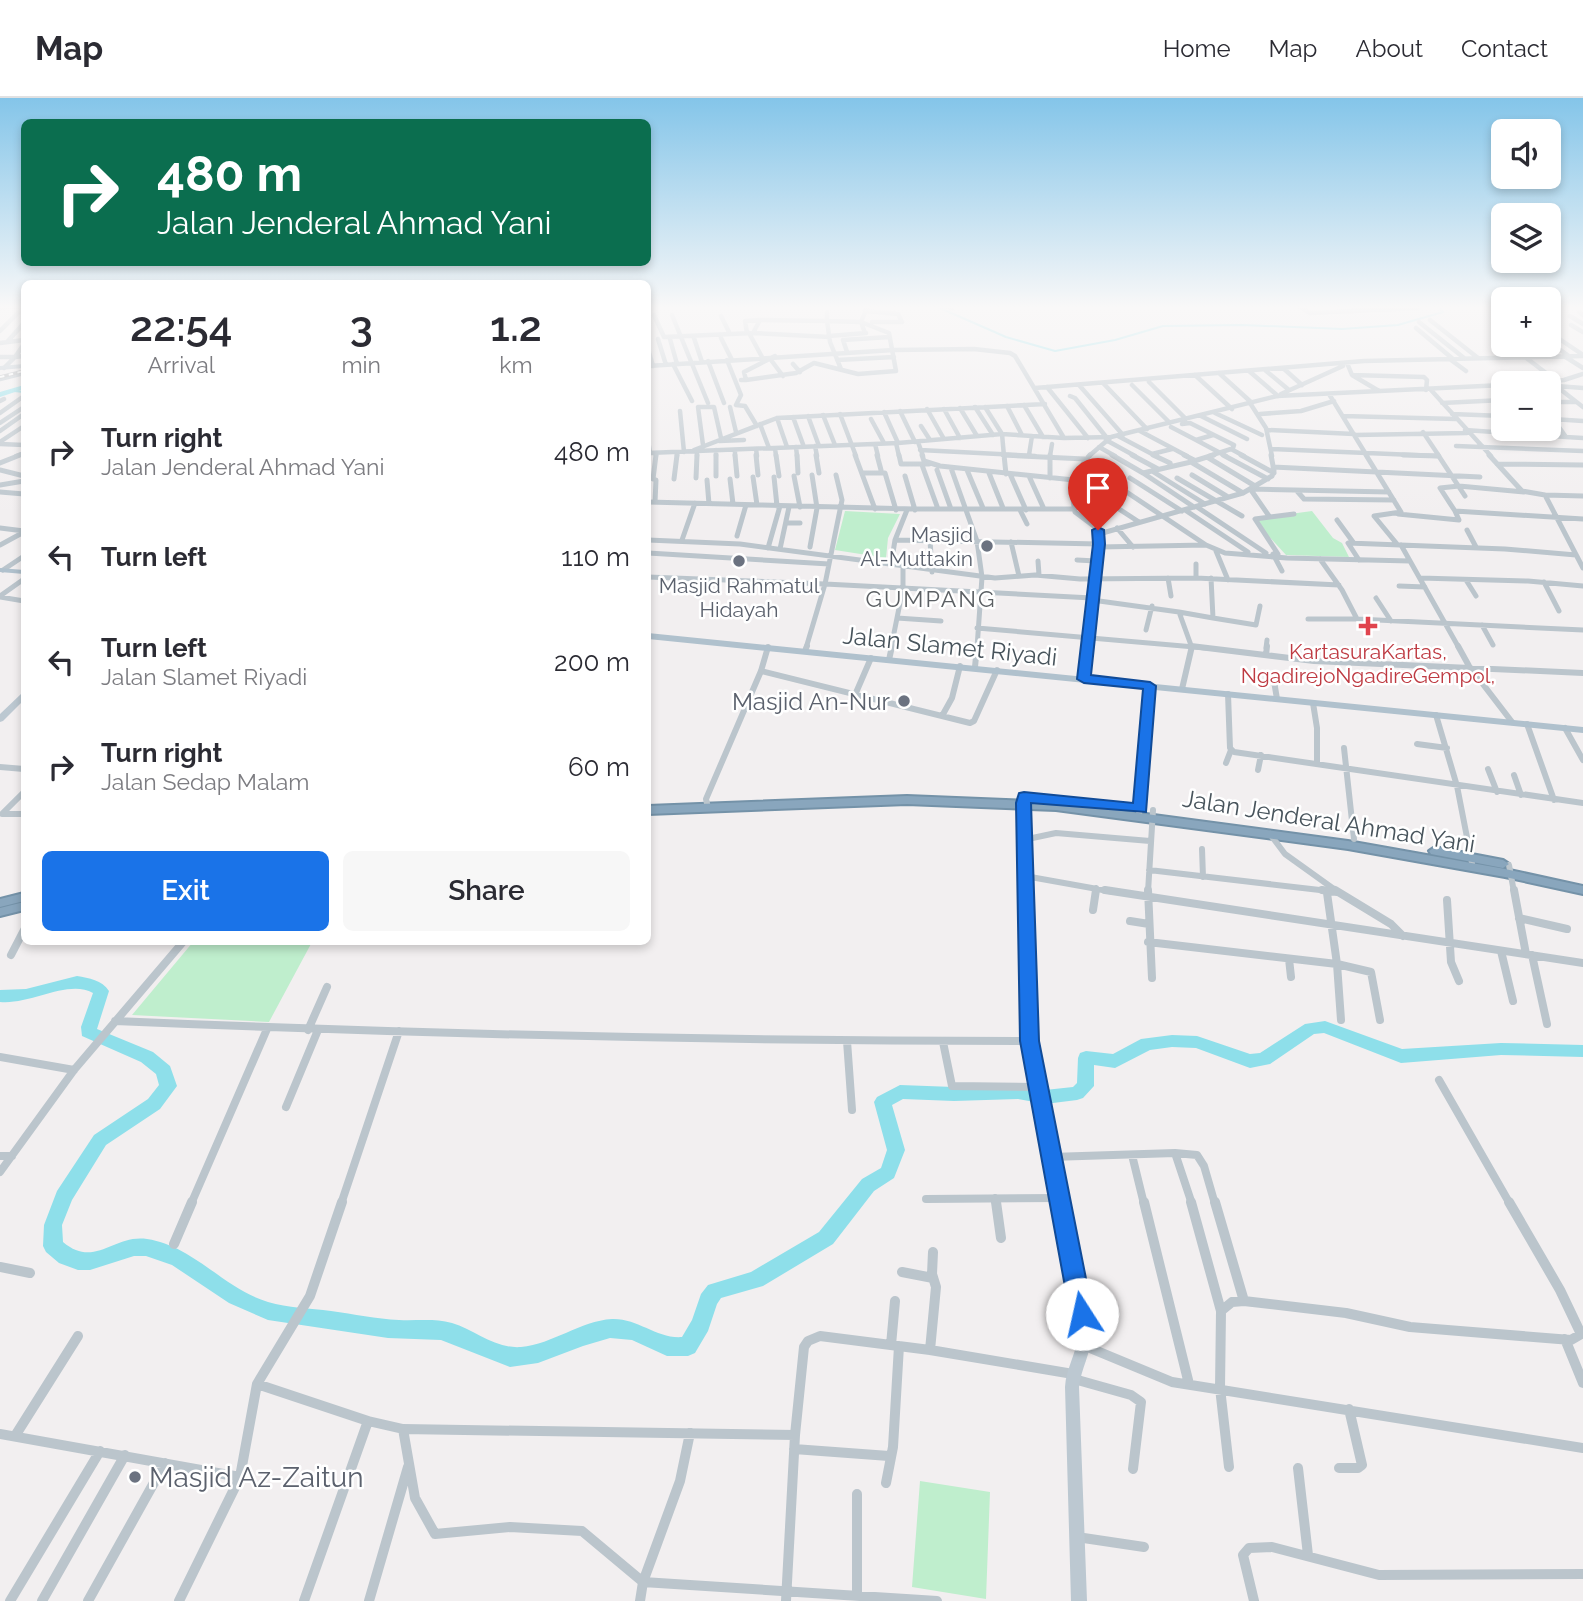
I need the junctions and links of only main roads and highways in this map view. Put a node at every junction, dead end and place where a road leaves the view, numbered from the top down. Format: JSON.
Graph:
{"nodes":[{"id":1,"x":1,"y":570,"type":"edge"},
{"id":2,"x":21,"y":572,"type":"edge"},
{"id":3,"x":651,"y":636,"type":"edge"},
{"id":4,"x":1583,"y":730,"type":"edge"},
{"id":5,"x":651,"y":801,"type":"edge"},
{"id":6,"x":707,"y":803,"type":"junction"},
{"id":7,"x":651,"y":810,"type":"edge"},
{"id":8,"x":1146,"y":812,"type":"junction"},
{"id":9,"x":1472,"y":862,"type":"junction"},
{"id":10,"x":1510,"y":869,"type":"junction"},
{"id":11,"x":1583,"y":882,"type":"edge"},
{"id":12,"x":1583,"y":890,"type":"edge"},
{"id":13,"x":21,"y":898,"type":"edge"},
{"id":14,"x":0,"y":903,"type":"edge"},
{"id":15,"x":21,"y":907,"type":"edge"},
{"id":16,"x":0,"y":912,"type":"edge"}],
"edges":[{"from":1,"to":2,"type":"main road"},
{"from":3,"to":4,"type":"main road","name":"Jalan Slamet Riyadi"},
{"from":5,"to":6,"type":"highway","name":"Jalan Jenderal Ahmad Yani"},
{"from":6,"to":7,"type":"highway","name":"Jalan Jenderal Ahmad Yani"},
{"from":6,"to":8,"type":"highway","name":"Jalan Jenderal Ahmad Yani"},
{"from":8,"to":9,"type":"highway","name":"Jalan Jenderal Ahmad Yani"},
{"from":8,"to":9,"type":"highway","name":"Jalan Jenderal Ahmad Yani"},
{"from":9,"to":10,"type":"highway","name":"Jalan Jenderal Ahmad Yani"},
{"from":10,"to":11,"type":"highway","name":"Jalan Jenderal Ahmad Yani"},
{"from":10,"to":12,"type":"highway","name":"Jalan Jenderal Ahmad Yani"},
{"from":13,"to":14,"type":"highway"},
{"from":15,"to":16,"type":"highway"}]}
